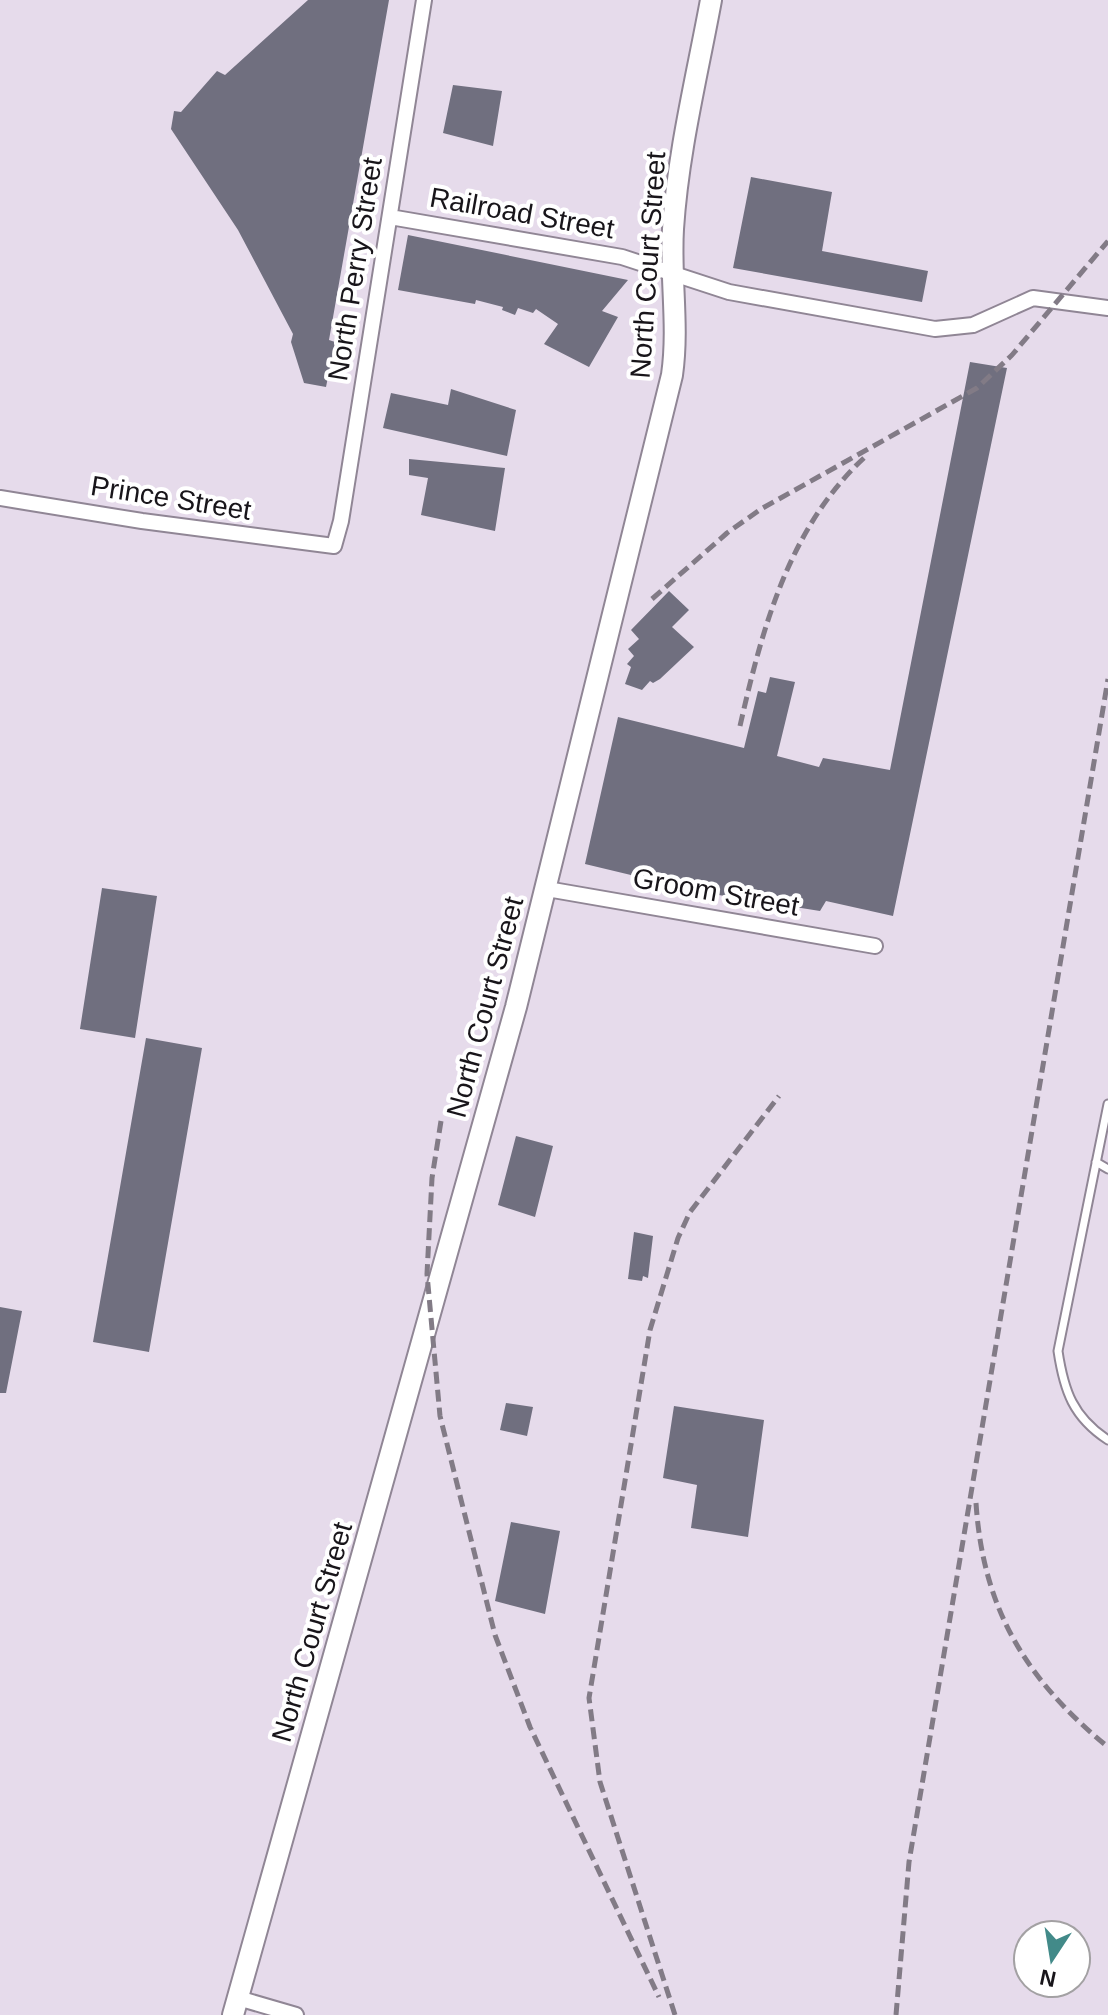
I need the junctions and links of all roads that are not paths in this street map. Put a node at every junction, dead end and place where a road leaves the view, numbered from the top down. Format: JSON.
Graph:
{"nodes":[{"id":1,"x":424,"y":0,"type":"edge"},
{"id":2,"x":711,"y":0,"type":"edge"},
{"id":3,"x":390,"y":217,"type":"junction"},
{"id":4,"x":675,"y":274,"type":"junction"},
{"id":5,"x":1108,"y":308,"type":"edge"},
{"id":6,"x":0,"y":498,"type":"edge"},
{"id":7,"x":334,"y":546,"type":"joint"},
{"id":8,"x":547,"y":889,"type":"junction"},
{"id":9,"x":875,"y":946,"type":"dead end"},
{"id":10,"x":1108,"y":1104,"type":"edge"},
{"id":11,"x":1096,"y":1162,"type":"junction"},
{"id":12,"x":1108,"y":1169,"type":"edge"},
{"id":13,"x":1108,"y":1440,"type":"edge"},
{"id":14,"x":236,"y":2007,"type":"edge"},
{"id":15,"x":296,"y":2015,"type":"edge"}],
"edges":[{"from":1,"to":3,"type":"street","name":"North Perry Street"},
{"from":2,"to":4,"type":"main road","name":"North Court Street"},
{"from":3,"to":4,"type":"street","name":"Railroad Street"},
{"from":3,"to":7,"type":"street","name":"North Perry Street"},
{"from":4,"to":5,"type":"street","name":"Railroad Street"},
{"from":4,"to":8,"type":"main road","name":"North Court Street"},
{"from":6,"to":7,"type":"street","name":"Prince Street"},
{"from":8,"to":9,"type":"street","name":"Groom Street"},
{"from":8,"to":14,"type":"main road","name":"North Court Street"},
{"from":10,"to":11,"type":"lane"},
{"from":11,"to":12,"type":"lane"},
{"from":11,"to":13,"type":"lane"},
{"from":14,"to":15,"type":"street"}]}
